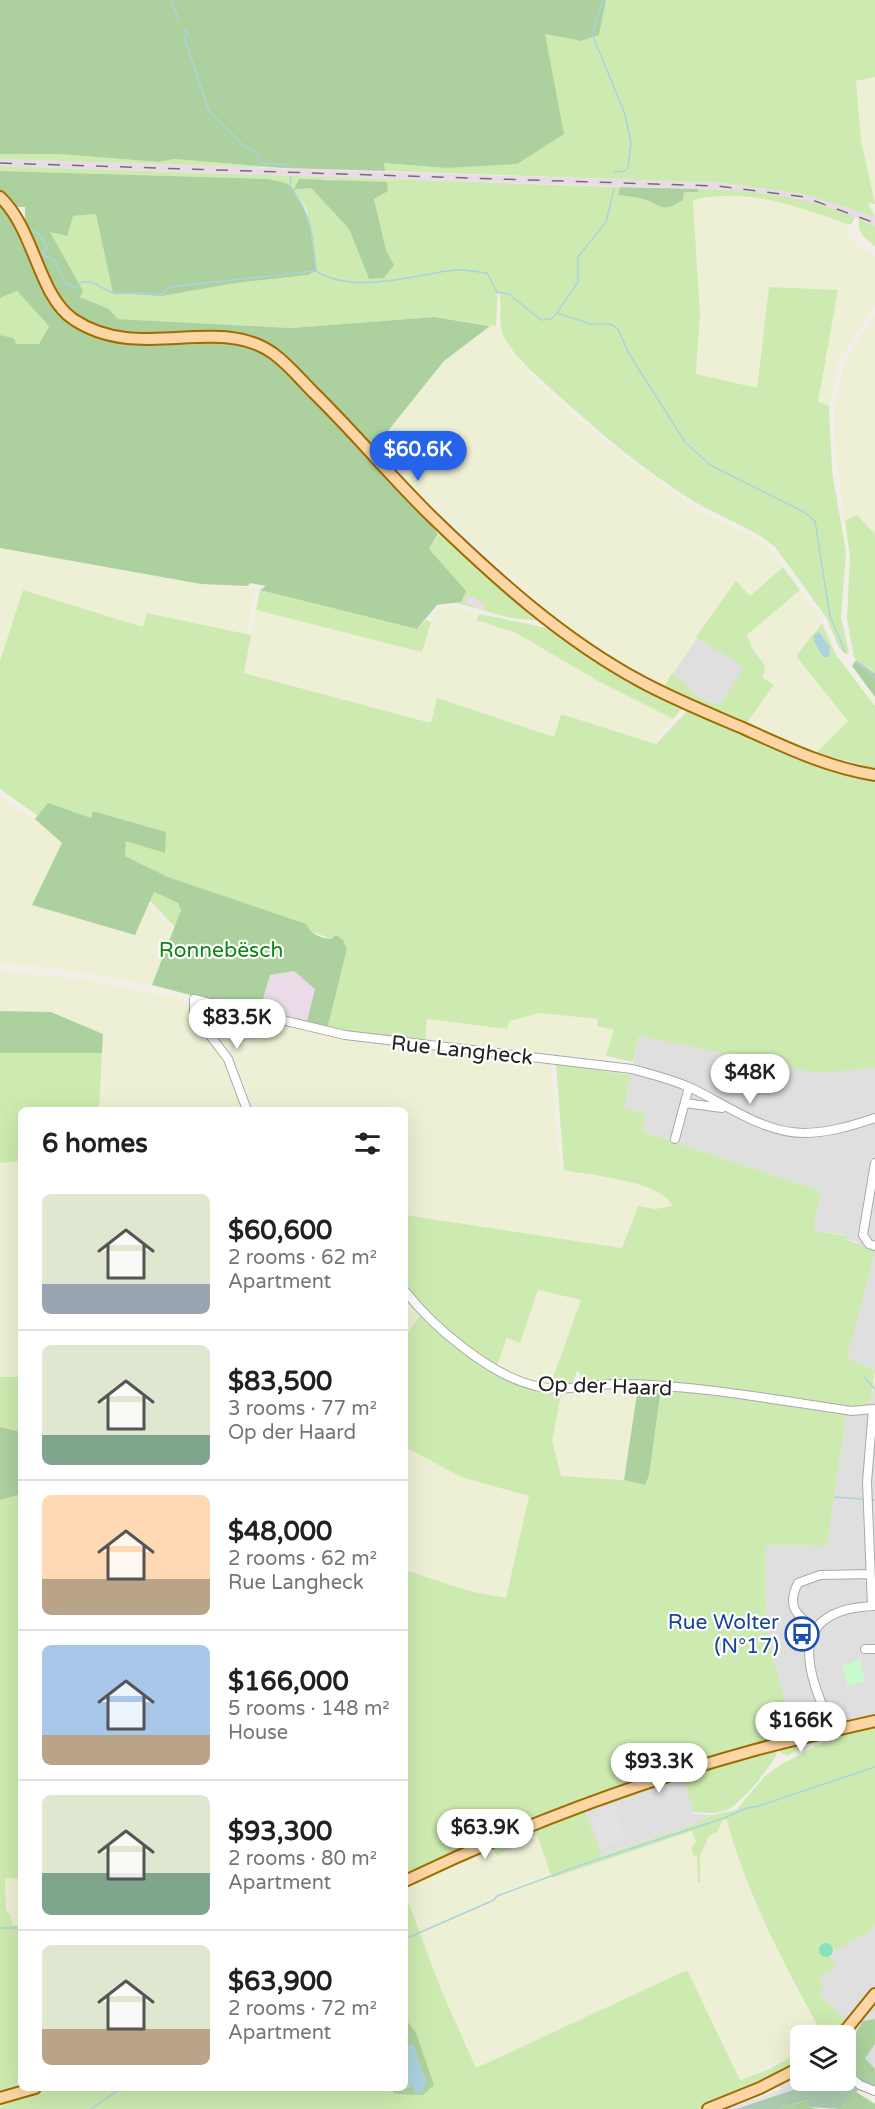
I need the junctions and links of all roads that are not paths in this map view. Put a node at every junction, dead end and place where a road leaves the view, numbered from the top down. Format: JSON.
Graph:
{"nodes":[{"id":1,"x":0,"y":197,"type":"edge"},
{"id":2,"x":875,"y":775,"type":"edge"},
{"id":3,"x":689,"y":1087,"type":"junction"},
{"id":4,"x":685,"y":1103,"type":"junction"},
{"id":5,"x":246,"y":1107,"type":"edge"},
{"id":6,"x":726,"y":1109,"type":"junction"},
{"id":7,"x":875,"y":1119,"type":"edge"},
{"id":8,"x":675,"y":1139,"type":"dead end"},
{"id":9,"x":875,"y":1166,"type":"edge"},
{"id":10,"x":875,"y":1246,"type":"edge"},
{"id":11,"x":408,"y":1294,"type":"edge"},
{"id":12,"x":873,"y":1442,"type":"edge"},
{"id":13,"x":872,"y":1547,"type":"edge"},
{"id":14,"x":870,"y":1574,"type":"junction"},
{"id":15,"x":874,"y":1606,"type":"edge"},
{"id":16,"x":800,"y":1618,"type":"junction"},
{"id":17,"x":816,"y":1629,"type":"junction"},
{"id":18,"x":810,"y":1646,"type":"junction"},
{"id":19,"x":865,"y":1649,"type":"dead end"},
{"id":20,"x":875,"y":1649,"type":"edge"},
{"id":21,"x":822,"y":1705,"type":"junction"},
{"id":22,"x":875,"y":1721,"type":"edge"},
{"id":23,"x":834,"y":1731,"type":"junction"},
{"id":24,"x":819,"y":1734,"type":"junction"},
{"id":25,"x":408,"y":1880,"type":"edge"},
{"id":26,"x":875,"y":1994,"type":"edge"},
{"id":27,"x":850,"y":2025,"type":"edge"},
{"id":28,"x":790,"y":2073,"type":"edge"},
{"id":29,"x":856,"y":2082,"type":"edge"},
{"id":30,"x":24,"y":2091,"type":"edge"},
{"id":31,"x":875,"y":2091,"type":"edge"},
{"id":32,"x":0,"y":2098,"type":"edge"},
{"id":33,"x":708,"y":2109,"type":"edge"}],
"edges":[{"from":1,"to":2,"type":"main road"},
{"from":3,"to":4,"type":"street"},
{"from":3,"to":5,"type":"street","name":"Rue Langheck"},
{"from":3,"to":6,"type":"street","name":"Rue Langheck"},
{"from":4,"to":6,"type":"street","name":"Rue Langheck"},
{"from":4,"to":8,"type":"street"},
{"from":6,"to":7,"type":"street","name":"Rue Langheck"},
{"from":9,"to":10,"type":"street"},
{"from":11,"to":12,"type":"street","name":"Op der Haard"},
{"from":12,"to":13,"type":"street"},
{"from":13,"to":14,"type":"street"},
{"from":14,"to":15,"type":"street"},
{"from":14,"to":16,"type":"street"},
{"from":15,"to":17,"type":"street"},
{"from":16,"to":17,"type":"street"},
{"from":16,"to":18,"type":"street"},
{"from":17,"to":18,"type":"street"},
{"from":18,"to":21,"type":"street"},
{"from":19,"to":20,"type":"street"},
{"from":21,"to":23,"type":"street"},
{"from":21,"to":24,"type":"street"},
{"from":22,"to":23,"type":"main road"},
{"from":23,"to":24,"type":"main road"},
{"from":24,"to":25,"type":"main road"},
{"from":26,"to":27,"type":"main road"},
{"from":28,"to":33,"type":"main road"},
{"from":29,"to":31,"type":"street"},
{"from":30,"to":32,"type":"main road"}]}
